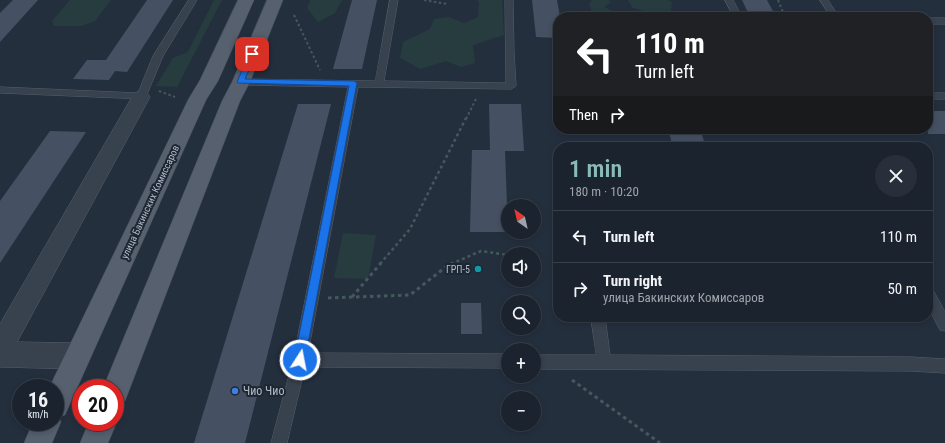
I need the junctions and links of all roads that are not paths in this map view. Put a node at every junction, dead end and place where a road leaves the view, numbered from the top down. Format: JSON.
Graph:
{"nodes":[{"id":1,"x":193,"y":0,"type":"edge"},
{"id":2,"x":246,"y":0,"type":"edge"},
{"id":3,"x":275,"y":0,"type":"edge"},
{"id":4,"x":394,"y":0,"type":"edge"},
{"id":5,"x":509,"y":0,"type":"edge"},
{"id":6,"x":730,"y":0,"type":"edge"},
{"id":7,"x":824,"y":0,"type":"edge"},
{"id":8,"x":736,"y":12,"type":"edge"},
{"id":9,"x":832,"y":12,"type":"edge"},
{"id":10,"x":933,"y":21,"type":"edge"},
{"id":11,"x":945,"y":21,"type":"edge"},
{"id":12,"x":241,"y":82,"type":"junction"},
{"id":13,"x":354,"y":83,"type":"junction"},
{"id":14,"x":379,"y":84,"type":"junction"},
{"id":15,"x":0,"y":90,"type":"edge"},
{"id":16,"x":933,"y":96,"type":"edge"},
{"id":17,"x":945,"y":96,"type":"edge"},
{"id":18,"x":140,"y":98,"type":"junction"},
{"id":19,"x":933,"y":303,"type":"edge"},
{"id":20,"x":599,"y":322,"type":"edge"},
{"id":21,"x":945,"y":325,"type":"edge"},
{"id":22,"x":0,"y":348,"type":"edge"},
{"id":23,"x":0,"y":354,"type":"edge"},
{"id":24,"x":78,"y":356,"type":"junction"},
{"id":25,"x":300,"y":360,"type":"junction"},
{"id":26,"x":501,"y":361,"type":"edge"},
{"id":27,"x":541,"y":362,"type":"edge"},
{"id":28,"x":604,"y":362,"type":"junction"},
{"id":29,"x":945,"y":366,"type":"edge"},
{"id":30,"x":120,"y":379,"type":"edge"},
{"id":31,"x":64,"y":386,"type":"edge"},
{"id":32,"x":43,"y":431,"type":"edge"},
{"id":33,"x":99,"y":431,"type":"edge"},
{"id":34,"x":38,"y":443,"type":"edge"},
{"id":35,"x":94,"y":443,"type":"edge"},
{"id":36,"x":279,"y":443,"type":"edge"}],
"edges":[{"from":1,"to":18,"type":"lane"},
{"from":2,"to":24,"type":"main road","name":"улица Бакинских Комиссаров"},
{"from":3,"to":12,"type":"main road"},
{"from":4,"to":14,"type":"lane"},
{"from":5,"to":14,"type":"lane"},
{"from":6,"to":8,"type":"lane"},
{"from":7,"to":9,"type":"lane"},
{"from":10,"to":11,"type":"lane"},
{"from":12,"to":13,"type":"lane"},
{"from":12,"to":30,"type":"main road"},
{"from":13,"to":14,"type":"lane"},
{"from":13,"to":25,"type":"lane"},
{"from":15,"to":18,"type":"lane"},
{"from":16,"to":17,"type":"lane"},
{"from":18,"to":22,"type":"street"},
{"from":19,"to":21,"type":"lane"},
{"from":20,"to":28,"type":"lane"},
{"from":23,"to":24,"type":"street"},
{"from":24,"to":31,"type":"main road","name":"улица Бакинских Комиссаров"},
{"from":25,"to":26,"type":"lane"},
{"from":25,"to":36,"type":"lane"},
{"from":27,"to":28,"type":"lane"},
{"from":28,"to":29,"type":"lane"},
{"from":32,"to":34,"type":"main road"},
{"from":33,"to":35,"type":"main road"}]}
